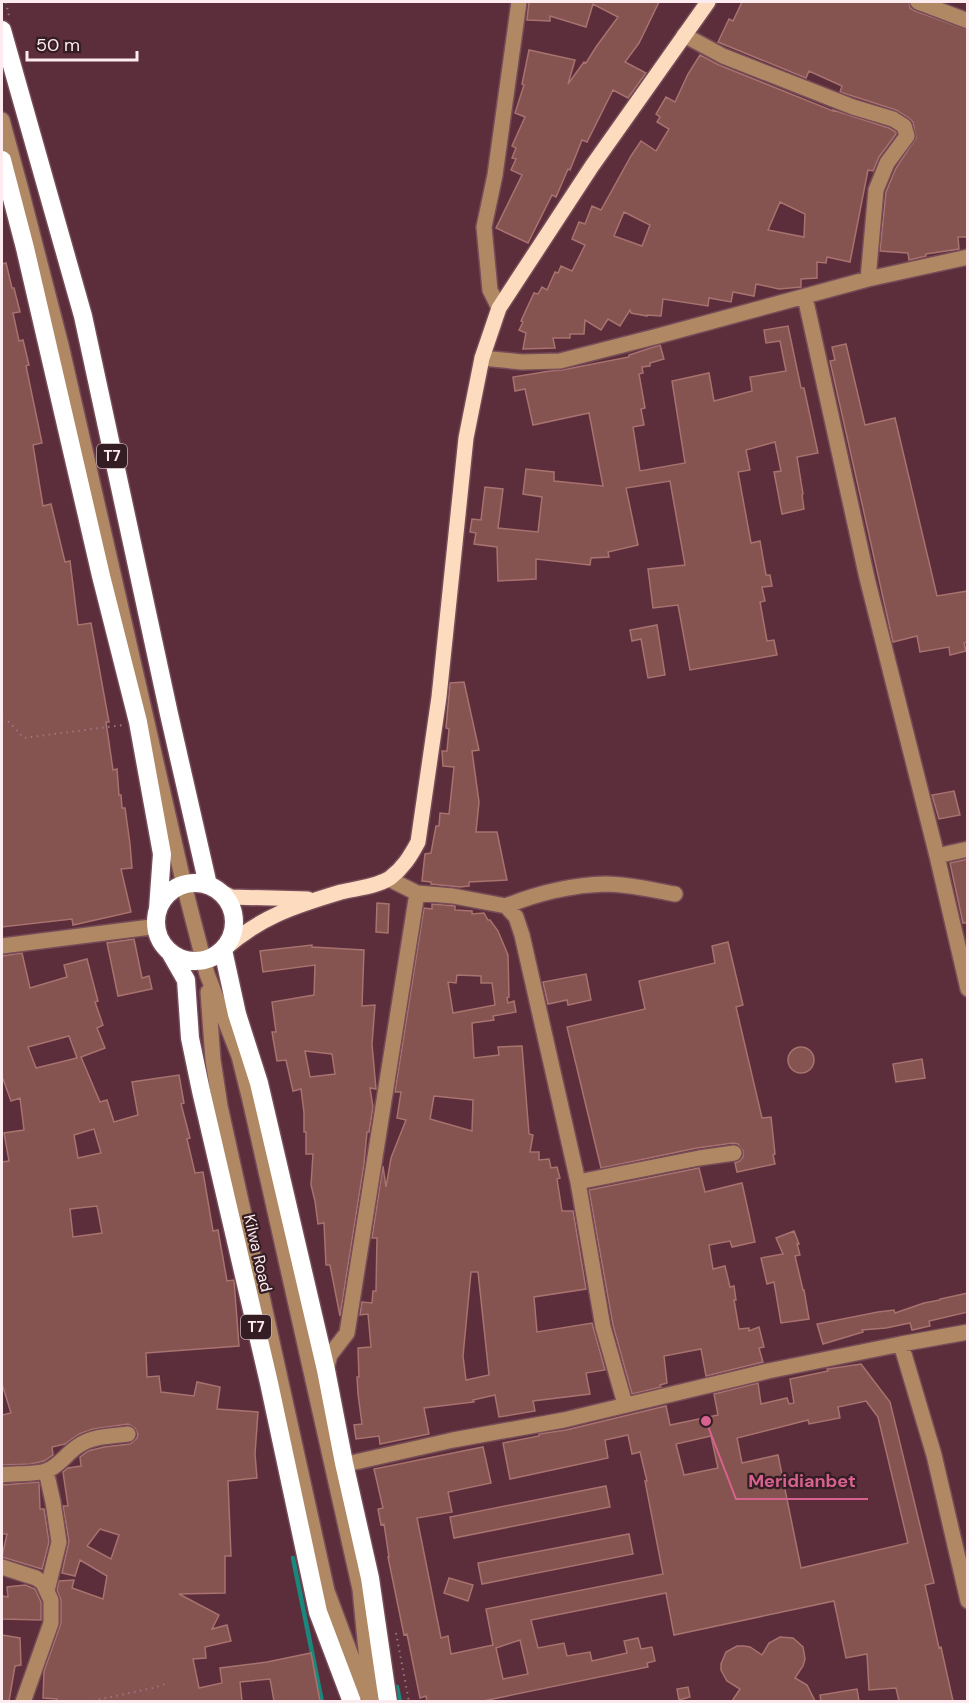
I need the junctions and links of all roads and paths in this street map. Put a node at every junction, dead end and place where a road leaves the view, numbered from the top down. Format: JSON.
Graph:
{"nodes":[{"id":1,"x":519,"y":2,"type":"edge"},
{"id":2,"x":708,"y":2,"type":"edge"},
{"id":3,"x":918,"y":2,"type":"edge"},
{"id":4,"x":968,"y":21,"type":"edge"},
{"id":5,"x":2,"y":30,"type":"edge"},
{"id":6,"x":684,"y":35,"type":"junction"},
{"id":7,"x":2,"y":120,"type":"edge"},
{"id":8,"x":2,"y":160,"type":"edge"},
{"id":9,"x":968,"y":257,"type":"edge"},
{"id":10,"x":868,"y":279,"type":"junction"},
{"id":11,"x":805,"y":297,"type":"junction"},
{"id":12,"x":499,"y":308,"type":"junction"},
{"id":13,"x":482,"y":358,"type":"junction"},
{"id":14,"x":2,"y":720,"type":"edge"},
{"id":15,"x":138,"y":722,"type":"junction"},
{"id":16,"x":968,"y":849,"type":"edge"},
{"id":17,"x":937,"y":856,"type":"junction"},
{"id":18,"x":388,"y":879,"type":"junction"},
{"id":19,"x":184,"y":885,"type":"junction"},
{"id":20,"x":208,"y":885,"type":"junction"},
{"id":21,"x":417,"y":892,"type":"junction"},
{"id":22,"x":675,"y":894,"type":"dead end"},
{"id":23,"x":317,"y":900,"type":"junction"},
{"id":24,"x":506,"y":906,"type":"junction"},
{"id":25,"x":158,"y":909,"type":"junction"},
{"id":26,"x":157,"y":933,"type":"junction"},
{"id":27,"x":2,"y":945,"type":"edge"},
{"id":28,"x":223,"y":950,"type":"junction"},
{"id":29,"x":170,"y":952,"type":"junction"},
{"id":30,"x":205,"y":967,"type":"junction"},
{"id":31,"x":968,"y":989,"type":"edge"},
{"id":32,"x":734,"y":1153,"type":"dead end"},
{"id":33,"x":578,"y":1182,"type":"junction"},
{"id":34,"x":968,"y":1332,"type":"edge"},
{"id":35,"x":901,"y":1344,"type":"junction"},
{"id":36,"x":326,"y":1370,"type":"junction"},
{"id":37,"x":625,"y":1404,"type":"junction"},
{"id":38,"x":128,"y":1434,"type":"dead end"},
{"id":39,"x":344,"y":1463,"type":"junction"},
{"id":40,"x":46,"y":1471,"type":"junction"},
{"id":41,"x":2,"y":1474,"type":"edge"},
{"id":42,"x":2,"y":1567,"type":"edge"},
{"id":43,"x":47,"y":1591,"type":"junction"},
{"id":44,"x":968,"y":1601,"type":"edge"},
{"id":45,"x":168,"y":1683,"type":"dead end"},
{"id":46,"x":23,"y":1701,"type":"edge"},
{"id":47,"x":87,"y":1701,"type":"edge"},
{"id":48,"x":352,"y":1701,"type":"edge"},
{"id":49,"x":370,"y":1701,"type":"edge"},
{"id":50,"x":388,"y":1701,"type":"edge"}],
"edges":[{"from":1,"to":12,"type":"street"},
{"from":2,"to":6,"type":"main road"},
{"from":3,"to":4,"type":"street"},
{"from":5,"to":20,"type":"highway","number":"T7"},
{"from":6,"to":10,"type":"street"},
{"from":6,"to":12,"type":"main road"},
{"from":7,"to":19,"type":"street"},
{"from":8,"to":15,"type":"highway","number":"T7"},
{"from":9,"to":10,"type":"street"},
{"from":10,"to":11,"type":"street"},
{"from":11,"to":13,"type":"street"},
{"from":11,"to":17,"type":"street"},
{"from":12,"to":13,"type":"main road"},
{"from":13,"to":18,"type":"main road"},
{"from":14,"to":15,"type":"path"},
{"from":15,"to":25,"type":"highway","number":"T7"},
{"from":16,"to":17,"type":"street"},
{"from":17,"to":31,"type":"street"},
{"from":18,"to":21,"type":"street"},
{"from":18,"to":23,"type":"main road"},
{"from":19,"to":20,"type":"highway"},
{"from":19,"to":25,"type":"highway"},
{"from":19,"to":30,"type":"street"},
{"from":20,"to":23,"type":"main road"},
{"from":20,"to":28,"type":"highway"},
{"from":21,"to":24,"type":"street"},
{"from":21,"to":36,"type":"street"},
{"from":22,"to":24,"type":"street"},
{"from":23,"to":28,"type":"main road"},
{"from":24,"to":33,"type":"street"},
{"from":25,"to":26,"type":"highway","number":"T7"},
{"from":26,"to":27,"type":"street"},
{"from":26,"to":29,"type":"highway","number":"T7"},
{"from":28,"to":30,"type":"highway"},
{"from":28,"to":36,"type":"highway"},
{"from":29,"to":30,"type":"highway"},
{"from":29,"to":48,"type":"highway","name":"Kilwa Road","number":"T7"},
{"from":30,"to":49,"type":"street"},
{"from":30,"to":49,"type":"street"},
{"from":32,"to":33,"type":"street"},
{"from":33,"to":37,"type":"street"},
{"from":34,"to":35,"type":"street"},
{"from":35,"to":37,"type":"street"},
{"from":35,"to":44,"type":"street"},
{"from":36,"to":39,"type":"highway"},
{"from":37,"to":39,"type":"street"},
{"from":38,"to":40,"type":"street"},
{"from":39,"to":50,"type":"highway"},
{"from":40,"to":41,"type":"street"},
{"from":40,"to":43,"type":"street"},
{"from":42,"to":43,"type":"street"},
{"from":43,"to":46,"type":"street"},
{"from":45,"to":47,"type":"path"}]}
